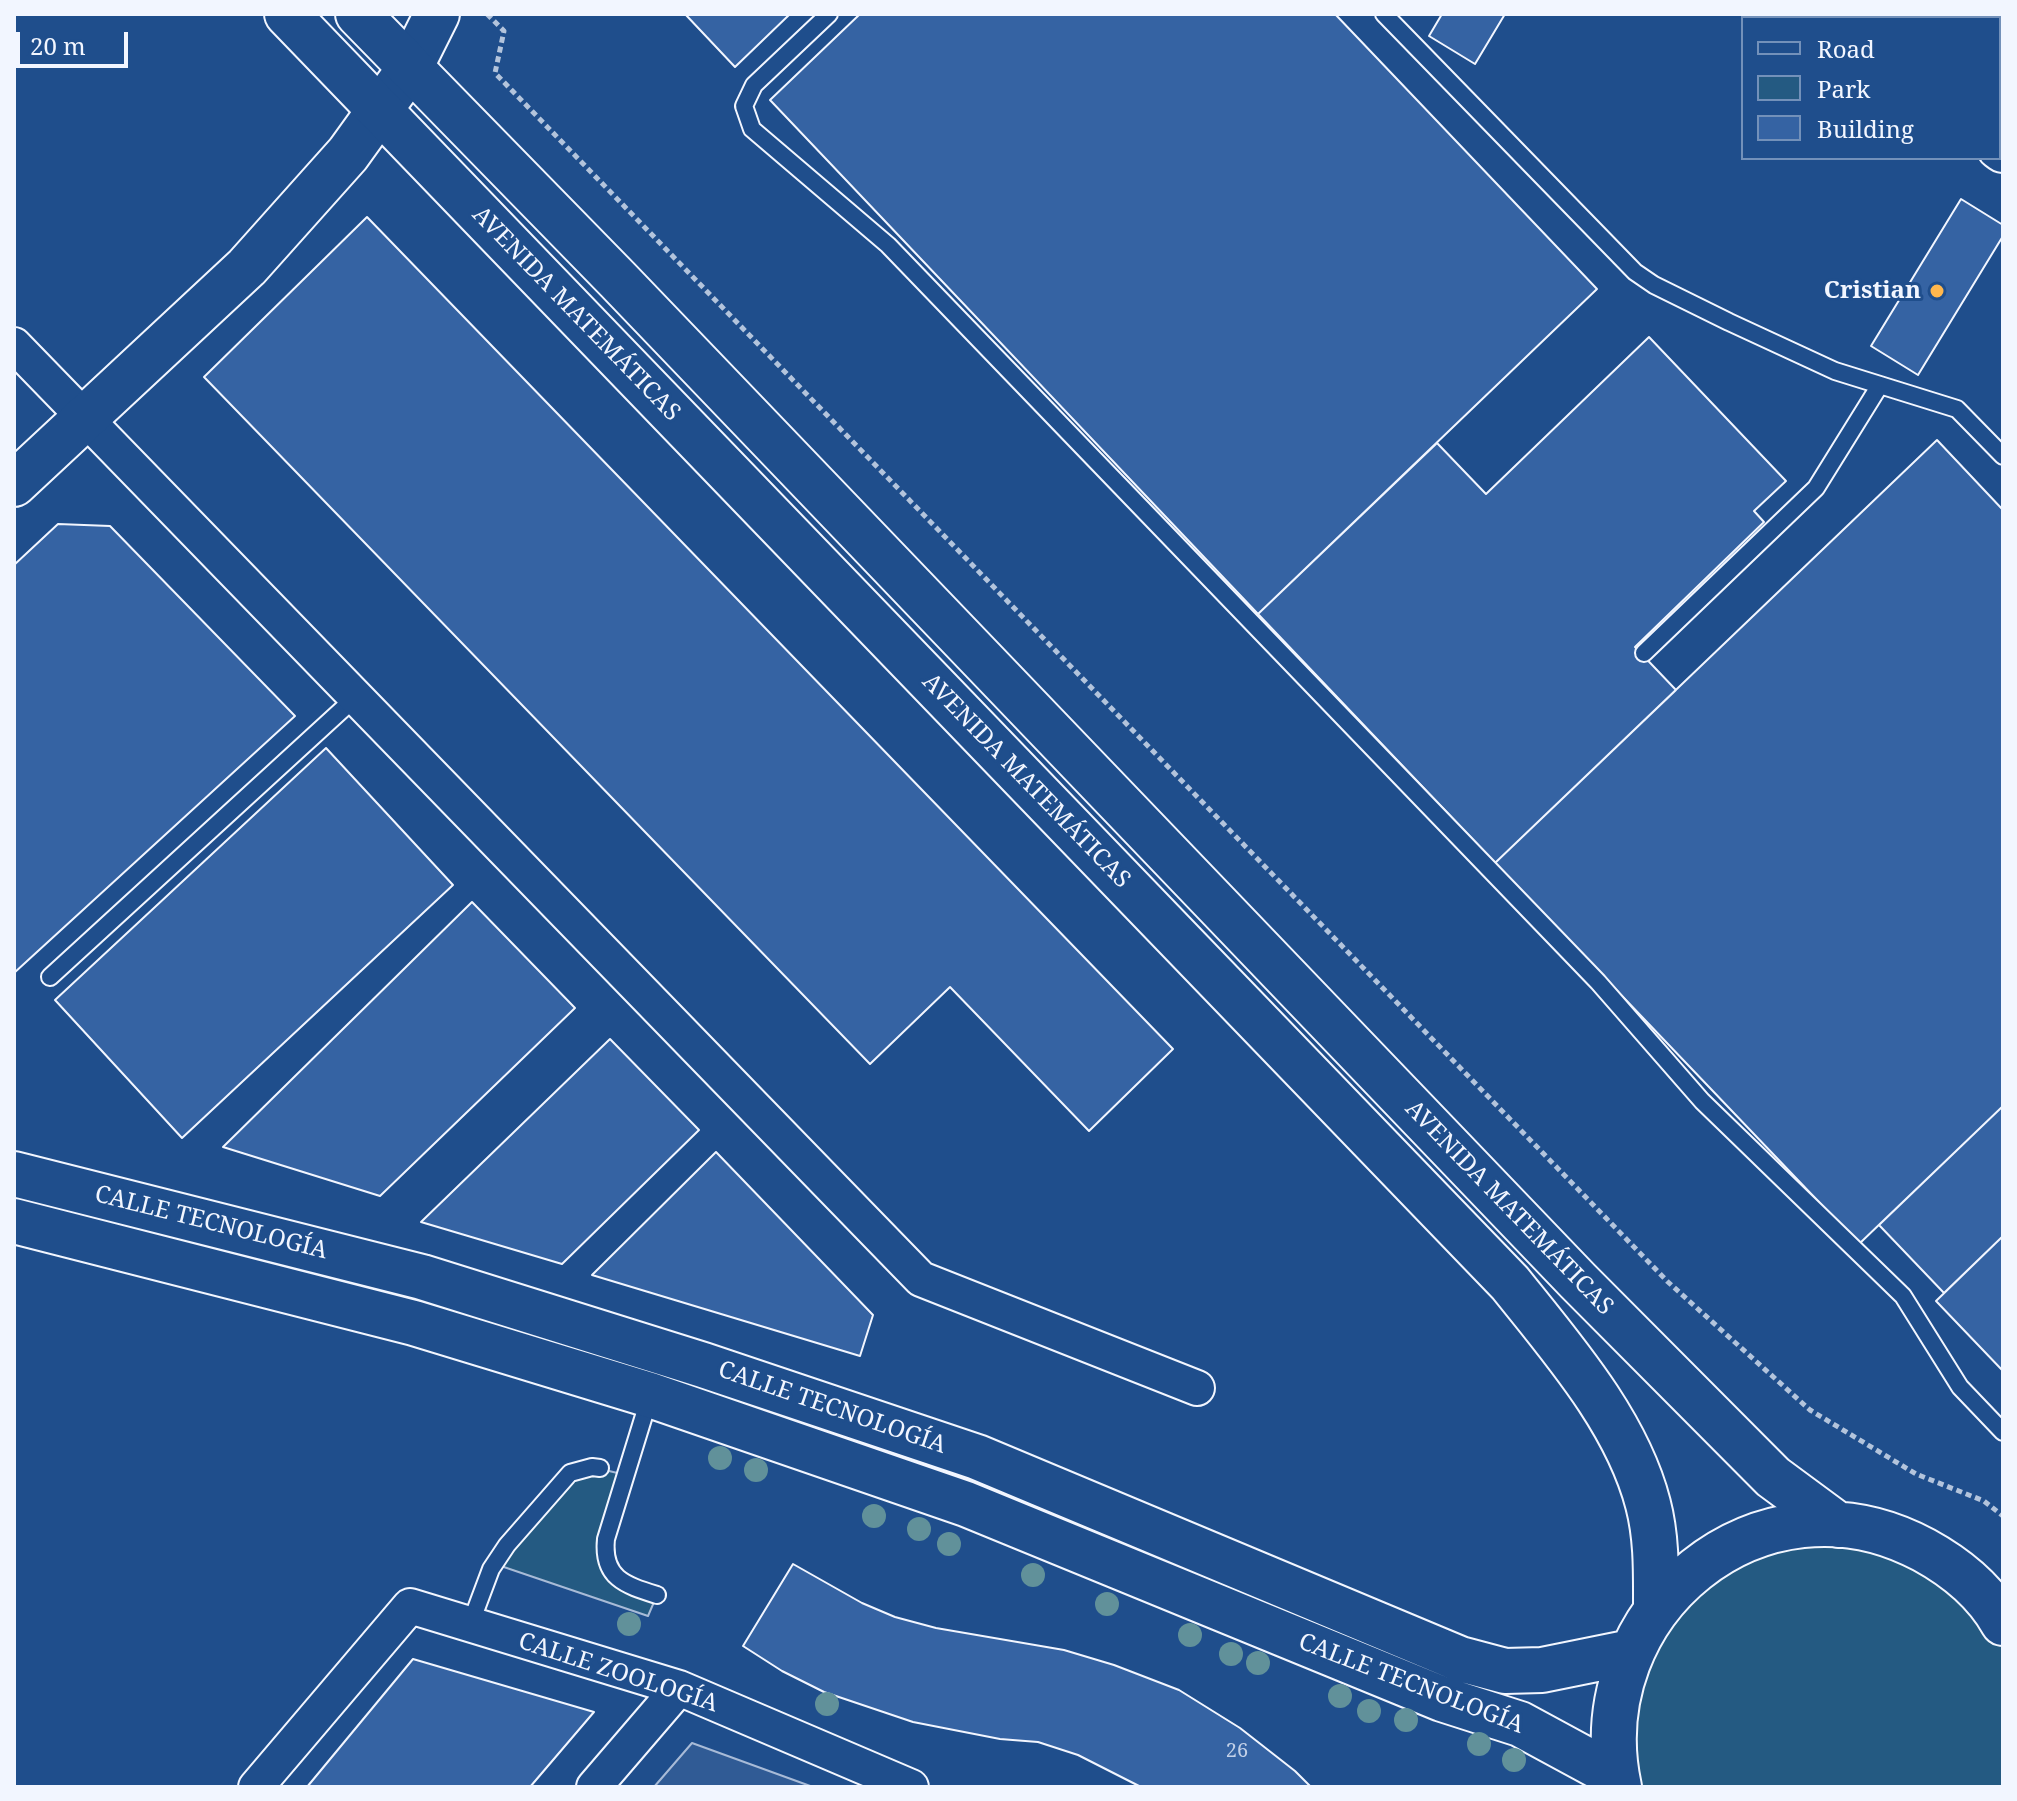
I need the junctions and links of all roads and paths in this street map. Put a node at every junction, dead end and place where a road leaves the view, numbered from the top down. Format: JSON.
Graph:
{"nodes":[{"id":1,"x":287,"y":14,"type":"edge"},
{"id":2,"x":358,"y":14,"type":"edge"},
{"id":3,"x":437,"y":14,"type":"edge"},
{"id":4,"x":487,"y":14,"type":"edge"},
{"id":5,"x":829,"y":14,"type":"edge"},
{"id":6,"x":1384,"y":14,"type":"edge"},
{"id":7,"x":410,"y":68,"type":"junction"},
{"id":8,"x":380,"y":111,"type":"junction"},
{"id":9,"x":14,"y":345,"type":"edge"},
{"id":10,"x":1880,"y":385,"type":"junction"},
{"id":11,"x":87,"y":418,"type":"junction"},
{"id":12,"x":2003,"y":456,"type":"edge"},
{"id":13,"x":14,"y":484,"type":"edge"},
{"id":14,"x":1644,"y":653,"type":"dead end"},
{"id":15,"x":357,"y":696,"type":"junction"},
{"id":16,"x":50,"y":977,"type":"dead end"},
{"id":17,"x":14,"y":1174,"type":"edge"},
{"id":18,"x":14,"y":1221,"type":"edge"},
{"id":19,"x":1197,"y":1388,"type":"dead end"},
{"id":20,"x":650,"y":1395,"type":"junction"},
{"id":21,"x":2003,"y":1432,"type":"edge"},
{"id":22,"x":600,"y":1468,"type":"dead end"},
{"id":23,"x":2003,"y":1516,"type":"edge"},
{"id":24,"x":1838,"y":1525,"type":"junction"},
{"id":25,"x":657,"y":1595,"type":"dead end"},
{"id":26,"x":1656,"y":1608,"type":"junction"},
{"id":27,"x":2003,"y":1623,"type":"edge"},
{"id":28,"x":470,"y":1625,"type":"junction"},
{"id":29,"x":1631,"y":1652,"type":"junction"},
{"id":30,"x":679,"y":1688,"type":"junction"},
{"id":31,"x":1618,"y":1784,"type":"edge"},
{"id":32,"x":256,"y":1787,"type":"edge"},
{"id":33,"x":594,"y":1787,"type":"edge"},
{"id":34,"x":911,"y":1787,"type":"edge"}],
"edges":[{"from":1,"to":8,"type":"main road","name":"AVENIDA MATEMÁTICAS"},
{"from":2,"to":7,"type":"main road","name":"AVENIDA MATEMÁTICAS"},
{"from":3,"to":7,"type":"main road"},
{"from":4,"to":23,"type":"path"},
{"from":5,"to":21,"type":"lane"},
{"from":6,"to":10,"type":"lane"},
{"from":7,"to":8,"type":"main road"},
{"from":7,"to":24,"type":"main road","name":"AVENIDA MATEMÁTICAS"},
{"from":8,"to":11,"type":"main road"},
{"from":8,"to":26,"type":"main road","name":"AVENIDA MATEMÁTICAS"},
{"from":9,"to":11,"type":"street"},
{"from":10,"to":12,"type":"lane"},
{"from":10,"to":14,"type":"lane"},
{"from":11,"to":13,"type":"main road"},
{"from":11,"to":15,"type":"street"},
{"from":15,"to":16,"type":"lane"},
{"from":15,"to":19,"type":"street"},
{"from":17,"to":29,"type":"main road","name":"CALLE TECNOLOGÍA"},
{"from":18,"to":20,"type":"main road","name":"CALLE TECNOLOGÍA"},
{"from":20,"to":25,"type":"lane"},
{"from":20,"to":31,"type":"main road","name":"CALLE TECNOLOGÍA"},
{"from":22,"to":28,"type":"lane"},
{"from":24,"to":26,"type":"main road"},
{"from":24,"to":27,"type":"main road"},
{"from":26,"to":29,"type":"main road"},
{"from":28,"to":30,"type":"street","name":"CALLE ZOOLOGÍA"},
{"from":28,"to":32,"type":"street","name":"CALLE ZOOLOGÍA"},
{"from":29,"to":31,"type":"main road"},
{"from":30,"to":33,"type":"street"},
{"from":30,"to":34,"type":"street","name":"CALLE ZOOLOGÍA"}]}
